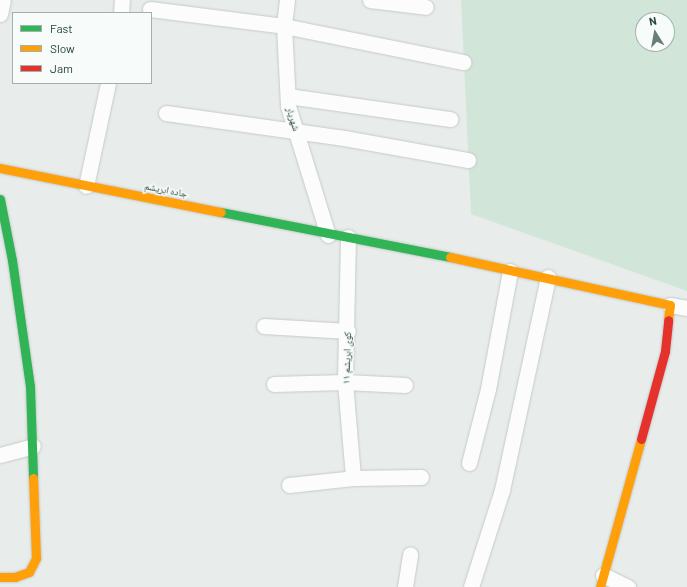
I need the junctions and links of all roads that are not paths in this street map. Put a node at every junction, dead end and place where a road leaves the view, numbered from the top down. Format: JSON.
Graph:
{"nodes":[{"id":1,"x":3,"y":0,"type":"edge"},
{"id":2,"x":122,"y":0,"type":"edge"},
{"id":3,"x":287,"y":0,"type":"edge"},
{"id":4,"x":370,"y":0,"type":"edge"},
{"id":5,"x":426,"y":8,"type":"dead end"},
{"id":6,"x":150,"y":9,"type":"dead end"},
{"id":7,"x":121,"y":12,"type":"edge"},
{"id":8,"x":0,"y":14,"type":"edge"},
{"id":9,"x":284,"y":26,"type":"junction"},
{"id":10,"x":464,"y":62,"type":"dead end"},
{"id":11,"x":108,"y":84,"type":"edge"},
{"id":12,"x":288,"y":96,"type":"junction"},
{"id":13,"x":166,"y":113,"type":"dead end"},
{"id":14,"x":450,"y":119,"type":"dead end"},
{"id":15,"x":297,"y":131,"type":"junction"},
{"id":16,"x":468,"y":160,"type":"dead end"},
{"id":17,"x":0,"y":168,"type":"edge"},
{"id":18,"x":86,"y":186,"type":"junction"},
{"id":19,"x":0,"y":200,"type":"edge"},
{"id":20,"x":328,"y":235,"type":"junction"},
{"id":21,"x":348,"y":237,"type":"junction"},
{"id":22,"x":510,"y":271,"type":"junction"},
{"id":23,"x":548,"y":277,"type":"junction"},
{"id":24,"x":670,"y":305,"type":"junction"},
{"id":25,"x":687,"y":308,"type":"edge"},
{"id":26,"x":264,"y":326,"type":"dead end"},
{"id":27,"x":348,"y":331,"type":"junction"},
{"id":28,"x":345,"y":382,"type":"junction"},
{"id":29,"x":274,"y":384,"type":"dead end"},
{"id":30,"x":404,"y":385,"type":"dead end"},
{"id":31,"x":32,"y":446,"type":"junction"},
{"id":32,"x":0,"y":455,"type":"edge"},
{"id":33,"x":469,"y":463,"type":"dead end"},
{"id":34,"x":421,"y":477,"type":"dead end"},
{"id":35,"x":354,"y":478,"type":"junction"},
{"id":36,"x":289,"y":485,"type":"dead end"},
{"id":37,"x":410,"y":554,"type":"dead end"},
{"id":38,"x":0,"y":577,"type":"edge"},
{"id":39,"x":601,"y":581,"type":"edge"},
{"id":40,"x":405,"y":587,"type":"edge"},
{"id":41,"x":471,"y":587,"type":"edge"},
{"id":42,"x":628,"y":587,"type":"edge"}],
"edges":[{"from":1,"to":8,"type":"street"},
{"from":2,"to":7,"type":"street"},
{"from":3,"to":9,"type":"street","name":"شهریار"},
{"from":4,"to":5,"type":"street"},
{"from":6,"to":9,"type":"street"},
{"from":9,"to":10,"type":"street"},
{"from":9,"to":12,"type":"street","name":"شهریار"},
{"from":11,"to":18,"type":"street"},
{"from":12,"to":14,"type":"street"},
{"from":12,"to":15,"type":"street","name":"شهریار"},
{"from":13,"to":15,"type":"street"},
{"from":15,"to":16,"type":"street"},
{"from":15,"to":20,"type":"street","name":"شهریار"},
{"from":17,"to":18,"type":"street","name":"جاده ابریشم"},
{"from":18,"to":20,"type":"street","name":"جاده ابریشم"},
{"from":19,"to":31,"type":"street"},
{"from":20,"to":21,"type":"street","name":"جاده ابریشم"},
{"from":21,"to":22,"type":"street","name":"جاده ابریشم"},
{"from":21,"to":27,"type":"street","name":"کوی ابریشم ۱۱"},
{"from":22,"to":23,"type":"street","name":"جاده ابریشم"},
{"from":22,"to":33,"type":"street"},
{"from":23,"to":24,"type":"street","name":"جاده ابریشم"},
{"from":23,"to":41,"type":"street"},
{"from":24,"to":25,"type":"street"},
{"from":24,"to":39,"type":"street"},
{"from":26,"to":27,"type":"street"},
{"from":27,"to":28,"type":"street","name":"کوی ابریشم ۱۱"},
{"from":28,"to":29,"type":"street"},
{"from":28,"to":30,"type":"street"},
{"from":28,"to":35,"type":"street","name":"کوی ابریشم ۱۱"},
{"from":31,"to":32,"type":"street"},
{"from":31,"to":38,"type":"street"},
{"from":34,"to":35,"type":"street"},
{"from":35,"to":36,"type":"street"},
{"from":37,"to":40,"type":"street"},
{"from":39,"to":42,"type":"street"}]}
